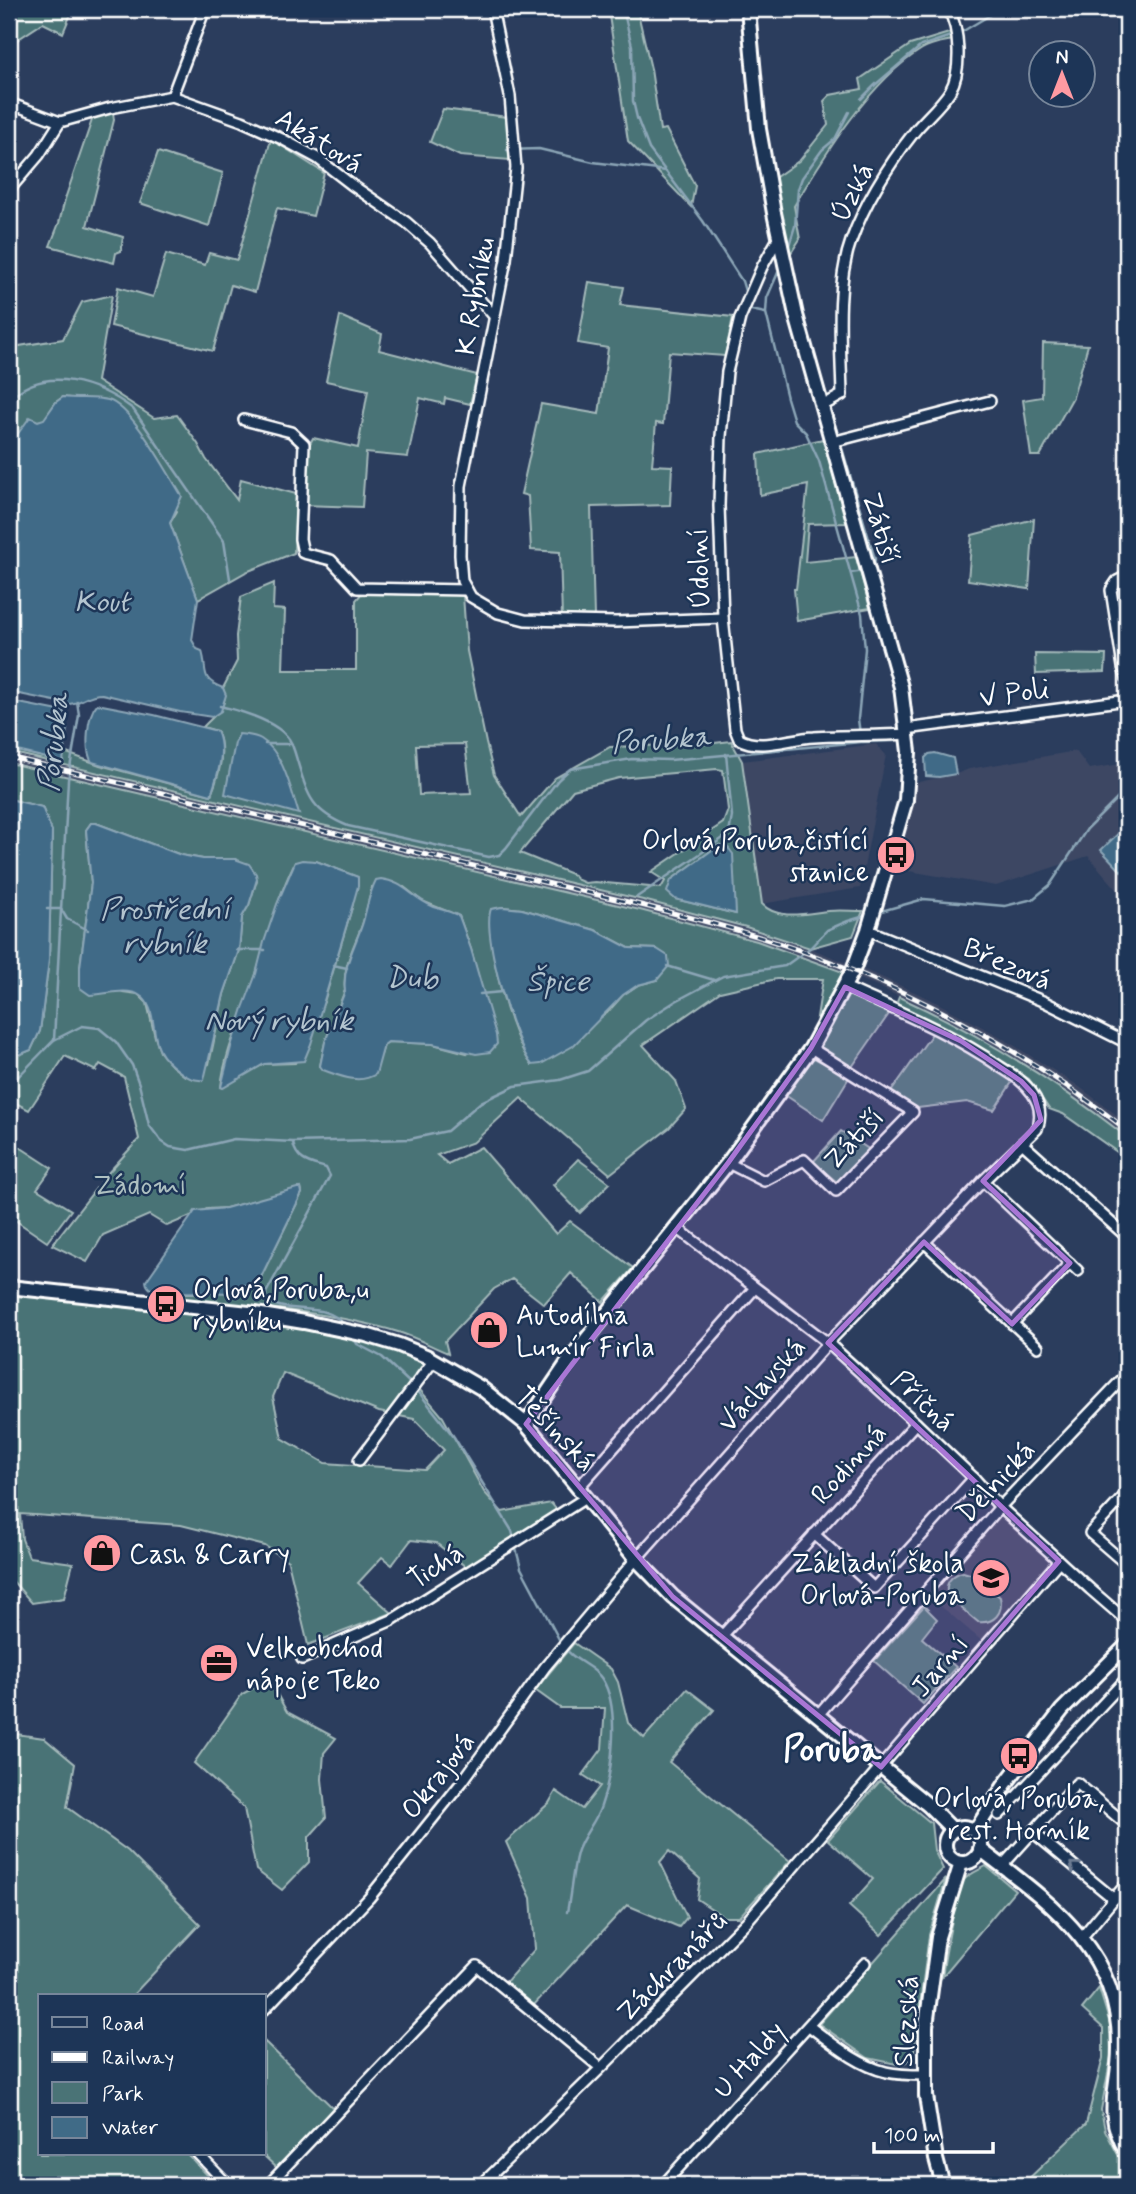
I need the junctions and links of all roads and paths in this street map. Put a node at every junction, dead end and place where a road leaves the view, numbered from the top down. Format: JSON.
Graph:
{"nodes":[{"id":1,"x":205,"y":9,"type":"edge"},
{"id":2,"x":492,"y":9,"type":"edge"},
{"id":3,"x":748,"y":9,"type":"edge"},
{"id":4,"x":948,"y":9,"type":"edge"},
{"id":5,"x":172,"y":96,"type":"junction"},
{"id":6,"x":9,"y":103,"type":"edge"},
{"id":7,"x":60,"y":122,"type":"junction"},
{"id":8,"x":9,"y":190,"type":"edge"},
{"id":9,"x":779,"y":237,"type":"junction"},
{"id":10,"x":494,"y":316,"type":"junction"},
{"id":11,"x":990,"y":401,"type":"dead end"},
{"id":12,"x":822,"y":406,"type":"junction"},
{"id":13,"x":244,"y":420,"type":"dead end"},
{"id":14,"x":832,"y":442,"type":"junction"},
{"id":15,"x":1127,"y":576,"type":"edge"},
{"id":16,"x":467,"y":590,"type":"junction"},
{"id":17,"x":723,"y":618,"type":"junction"},
{"id":18,"x":1127,"y":679,"type":"edge"},
{"id":19,"x":1127,"y":700,"type":"edge"},
{"id":20,"x":906,"y":731,"type":"junction"},
{"id":21,"x":868,"y":930,"type":"junction"},
{"id":22,"x":845,"y":987,"type":"junction"},
{"id":23,"x":1127,"y":1043,"type":"edge"},
{"id":24,"x":811,"y":1048,"type":"junction"},
{"id":25,"x":1023,"y":1143,"type":"junction"},
{"id":26,"x":728,"y":1163,"type":"junction"},
{"id":27,"x":983,"y":1181,"type":"junction"},
{"id":28,"x":677,"y":1228,"type":"junction"},
{"id":29,"x":1127,"y":1237,"type":"edge"},
{"id":30,"x":924,"y":1242,"type":"junction"},
{"id":31,"x":1070,"y":1263,"type":"junction"},
{"id":32,"x":1078,"y":1271,"type":"dead end"},
{"id":33,"x":9,"y":1287,"type":"edge"},
{"id":34,"x":754,"y":1288,"type":"junction"},
{"id":35,"x":1012,"y":1324,"type":"junction"},
{"id":36,"x":828,"y":1343,"type":"junction"},
{"id":37,"x":1038,"y":1347,"type":"dead end"},
{"id":38,"x":434,"y":1360,"type":"junction"},
{"id":39,"x":1127,"y":1374,"type":"edge"},
{"id":40,"x":916,"y":1423,"type":"junction"},
{"id":41,"x":526,"y":1424,"type":"junction"},
{"id":42,"x":359,"y":1460,"type":"dead end"},
{"id":43,"x":974,"y":1478,"type":"junction"},
{"id":44,"x":583,"y":1492,"type":"junction"},
{"id":45,"x":1127,"y":1493,"type":"edge"},
{"id":46,"x":1000,"y":1507,"type":"junction"},
{"id":47,"x":814,"y":1534,"type":"junction"},
{"id":48,"x":636,"y":1559,"type":"junction"},
{"id":49,"x":1125,"y":1559,"type":"edge"},
{"id":50,"x":1059,"y":1561,"type":"junction"},
{"id":51,"x":1126,"y":1617,"type":"edge"},
{"id":52,"x":721,"y":1637,"type":"junction"},
{"id":53,"x":1127,"y":1645,"type":"edge"},
{"id":54,"x":302,"y":1659,"type":"dead end"},
{"id":55,"x":1127,"y":1678,"type":"edge"},
{"id":56,"x":817,"y":1716,"type":"junction"},
{"id":57,"x":881,"y":1767,"type":"junction"},
{"id":58,"x":999,"y":1815,"type":"dead end"},
{"id":59,"x":1127,"y":1825,"type":"edge"},
{"id":60,"x":953,"y":1830,"type":"junction"},
{"id":61,"x":975,"y":1831,"type":"junction"},
{"id":62,"x":1034,"y":1833,"type":"junction"},
{"id":63,"x":980,"y":1849,"type":"junction"},
{"id":64,"x":961,"y":1863,"type":"junction"},
{"id":65,"x":1002,"y":1866,"type":"junction"},
{"id":66,"x":1127,"y":1883,"type":"edge"},
{"id":67,"x":1114,"y":1899,"type":"junction"},
{"id":68,"x":1082,"y":1937,"type":"junction"},
{"id":69,"x":865,"y":1964,"type":"dead end"},
{"id":70,"x":266,"y":2008,"type":"edge"},
{"id":71,"x":809,"y":2026,"type":"junction"},
{"id":72,"x":1123,"y":2046,"type":"edge"},
{"id":73,"x":596,"y":2064,"type":"dead end"},
{"id":74,"x":925,"y":2075,"type":"junction"},
{"id":75,"x":1127,"y":2152,"type":"edge"},
{"id":76,"x":200,"y":2156,"type":"edge"},
{"id":77,"x":228,"y":2185,"type":"edge"},
{"id":78,"x":268,"y":2185,"type":"edge"},
{"id":79,"x":481,"y":2185,"type":"edge"},
{"id":80,"x":663,"y":2185,"type":"edge"},
{"id":81,"x":943,"y":2185,"type":"edge"}],
"edges":[{"from":1,"to":5,"type":"street"},
{"from":2,"to":10,"type":"street","name":"K Rybníku"},
{"from":3,"to":9,"type":"street","name":"Zátiší"},
{"from":4,"to":12,"type":"street","name":"Úzká"},
{"from":5,"to":7,"type":"street"},
{"from":5,"to":10,"type":"street","name":"Akátová"},
{"from":6,"to":7,"type":"street"},
{"from":7,"to":8,"type":"street"},
{"from":9,"to":12,"type":"street","name":"Zátiší"},
{"from":9,"to":17,"type":"street","name":"Údolní"},
{"from":10,"to":16,"type":"street","name":"K Rybníku"},
{"from":11,"to":14,"type":"street"},
{"from":12,"to":14,"type":"street","name":"Zátiší"},
{"from":13,"to":16,"type":"street"},
{"from":14,"to":20,"type":"street","name":"Zátiší"},
{"from":15,"to":18,"type":"street"},
{"from":16,"to":17,"type":"street"},
{"from":17,"to":20,"type":"street","name":"Údolní"},
{"from":19,"to":20,"type":"street","name":"V Poli"},
{"from":20,"to":21,"type":"street","name":"Zátiší"},
{"from":21,"to":22,"type":"street","name":"Zátiší"},
{"from":21,"to":23,"type":"street","name":"Březová"},
{"from":22,"to":24,"type":"street","name":"Zátiší"},
{"from":22,"to":25,"type":"street","name":"Václavská"},
{"from":24,"to":26,"type":"street","name":"Zátiší"},
{"from":24,"to":26,"type":"street","name":"Zátiší"},
{"from":25,"to":27,"type":"street","name":"Václavská"},
{"from":25,"to":29,"type":"street"},
{"from":26,"to":28,"type":"street","name":"Zátiší"},
{"from":27,"to":30,"type":"street","name":"Václavská"},
{"from":27,"to":31,"type":"street"},
{"from":28,"to":34,"type":"street","name":"Příčná"},
{"from":28,"to":41,"type":"street","name":"Zátiší"},
{"from":30,"to":35,"type":"street"},
{"from":30,"to":36,"type":"street","name":"Václavská"},
{"from":31,"to":32,"type":"street"},
{"from":31,"to":35,"type":"street"},
{"from":33,"to":38,"type":"street","name":"Těšínská"},
{"from":34,"to":36,"type":"street","name":"Příčná"},
{"from":34,"to":44,"type":"street","name":"Tichá"},
{"from":35,"to":37,"type":"street"},
{"from":36,"to":40,"type":"street","name":"Příčná"},
{"from":36,"to":48,"type":"street","name":"Václavská"},
{"from":38,"to":41,"type":"street","name":"Těšínská"},
{"from":38,"to":42,"type":"street"},
{"from":39,"to":46,"type":"street","name":"Dělnická"},
{"from":40,"to":43,"type":"street","name":"Příčná"},
{"from":40,"to":47,"type":"street","name":"Rodinná"},
{"from":41,"to":44,"type":"street","name":"Těšínská"},
{"from":43,"to":46,"type":"street","name":"Příčná"},
{"from":43,"to":47,"type":"street","name":"Rodinná"},
{"from":44,"to":48,"type":"street","name":"Těšínská"},
{"from":44,"to":54,"type":"street","name":"Tichá"},
{"from":45,"to":49,"type":"street"},
{"from":46,"to":50,"type":"street","name":"Příčná"},
{"from":46,"to":56,"type":"street","name":"Dělnická"},
{"from":47,"to":52,"type":"street","name":"Rodinná"},
{"from":48,"to":52,"type":"street","name":"Těšínská"},
{"from":48,"to":70,"type":"street","name":"Okrajová"},
{"from":50,"to":51,"type":"street","name":"Příčná"},
{"from":50,"to":57,"type":"street","name":"Jarní"},
{"from":52,"to":56,"type":"street","name":"Těšínská"},
{"from":53,"to":61,"type":"street"},
{"from":55,"to":58,"type":"street"},
{"from":56,"to":57,"type":"street","name":"Těšínská"},
{"from":57,"to":60,"type":"street","name":"Těšínská"},
{"from":57,"to":79,"type":"street","name":"Záchranářů"},
{"from":59,"to":62,"type":"street"},
{"from":60,"to":61,"type":"street"},
{"from":60,"to":64,"type":"street"},
{"from":61,"to":63,"type":"street"},
{"from":62,"to":65,"type":"street"},
{"from":67,"to":62,"type":"street","one_way":true},
{"from":63,"to":64,"type":"street"},
{"from":63,"to":65,"type":"street"},
{"from":64,"to":74,"type":"street","name":"Slezská"},
{"from":65,"to":68,"type":"street"},
{"from":66,"to":67,"type":"street"},
{"from":67,"to":68,"type":"street"},
{"from":68,"to":72,"type":"street"},
{"from":69,"to":71,"type":"street","name":"U Haldy"},
{"from":71,"to":74,"type":"street"},
{"from":71,"to":80,"type":"street","name":"U Haldy"},
{"from":72,"to":75,"type":"street"},
{"from":73,"to":78,"type":"street"},
{"from":74,"to":81,"type":"street","name":"Slezská"},
{"from":76,"to":77,"type":"street"}]}
